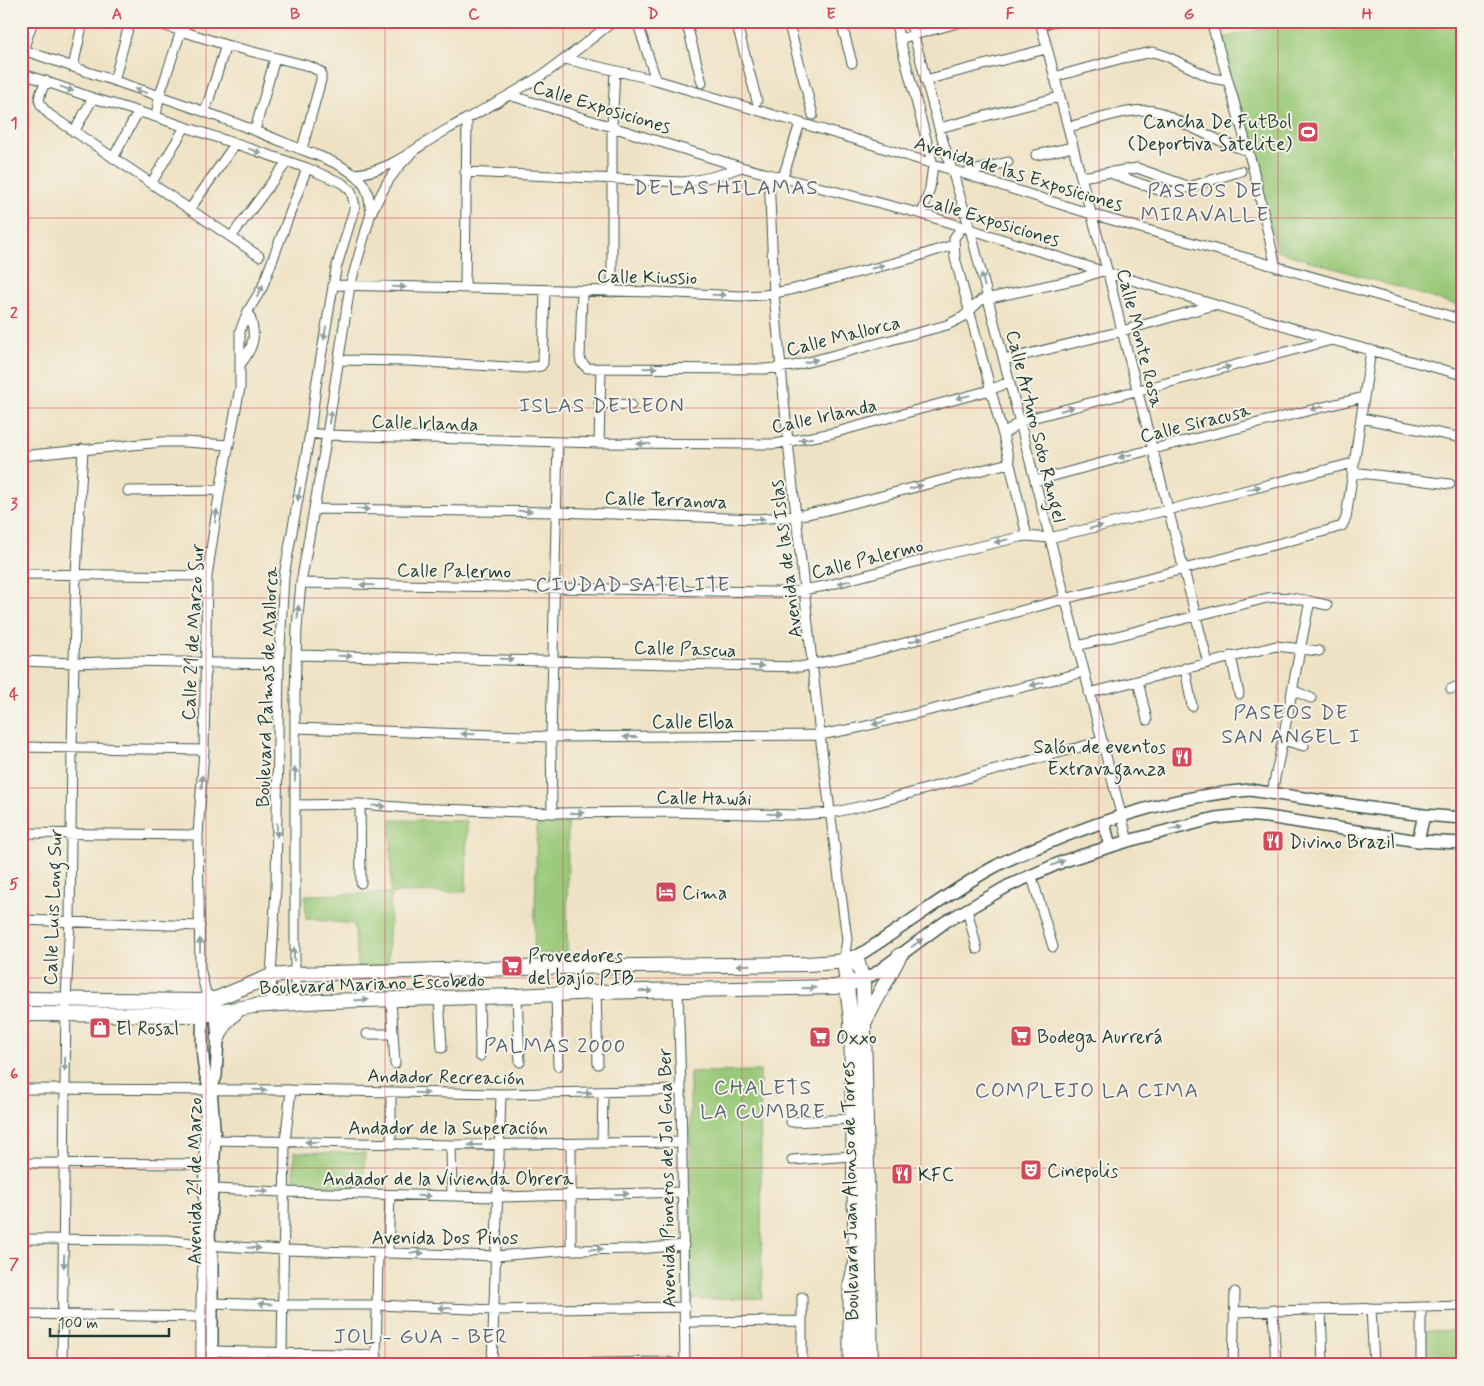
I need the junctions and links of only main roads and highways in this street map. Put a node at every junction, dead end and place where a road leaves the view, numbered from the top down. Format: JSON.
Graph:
{"nodes":[{"id":1,"x":900,"y":955,"type":"road end"},
{"id":2,"x":850,"y":958,"type":"junction"},
{"id":3,"x":863,"y":980,"type":"junction"},
{"id":4,"x":848,"y":985,"type":"junction"},
{"id":5,"x":21,"y":999,"type":"edge"},
{"id":6,"x":208,"y":1004,"type":"junction"},
{"id":7,"x":241,"y":1008,"type":"junction"},
{"id":8,"x":21,"y":1014,"type":"edge"},
{"id":9,"x":864,"y":1023,"type":"junction"},
{"id":10,"x":218,"y":1038,"type":"road end"},
{"id":11,"x":858,"y":1365,"type":"edge"},
{"id":12,"x":871,"y":1365,"type":"edge"}],
"edges":[{"from":1,"to":9,"type":"main road"},
{"from":2,"to":3,"type":"main road","name":"Boulevard Juan Alonso de Torres"},
{"from":2,"to":4,"type":"main road","name":"Boulevard Juan Alonso de Torres"},
{"from":2,"to":6,"type":"main road","name":"Boulevard Mariano Escobedo","one_way":true},
{"from":3,"to":4,"type":"main road","name":"Boulevard Mariano Escobedo"},
{"from":3,"to":9,"type":"main road","name":"Boulevard Juan Alonso de Torres"},
{"from":7,"to":4,"type":"main road","name":"Boulevard Mariano Escobedo","one_way":true},
{"from":4,"to":11,"type":"main road","name":"Boulevard Juan Alonso de Torres"},
{"from":5,"to":6,"type":"main road","name":"Boulevard Mariano Escobedo"},
{"from":6,"to":7,"type":"main road","name":"Boulevard Mariano Escobedo"},
{"from":6,"to":8,"type":"main road","name":"Boulevard Mariano Escobedo"},
{"from":7,"to":10,"type":"main road"},
{"from":9,"to":12,"type":"main road","name":"Boulevard Juan Alonso de Torres"}]}
